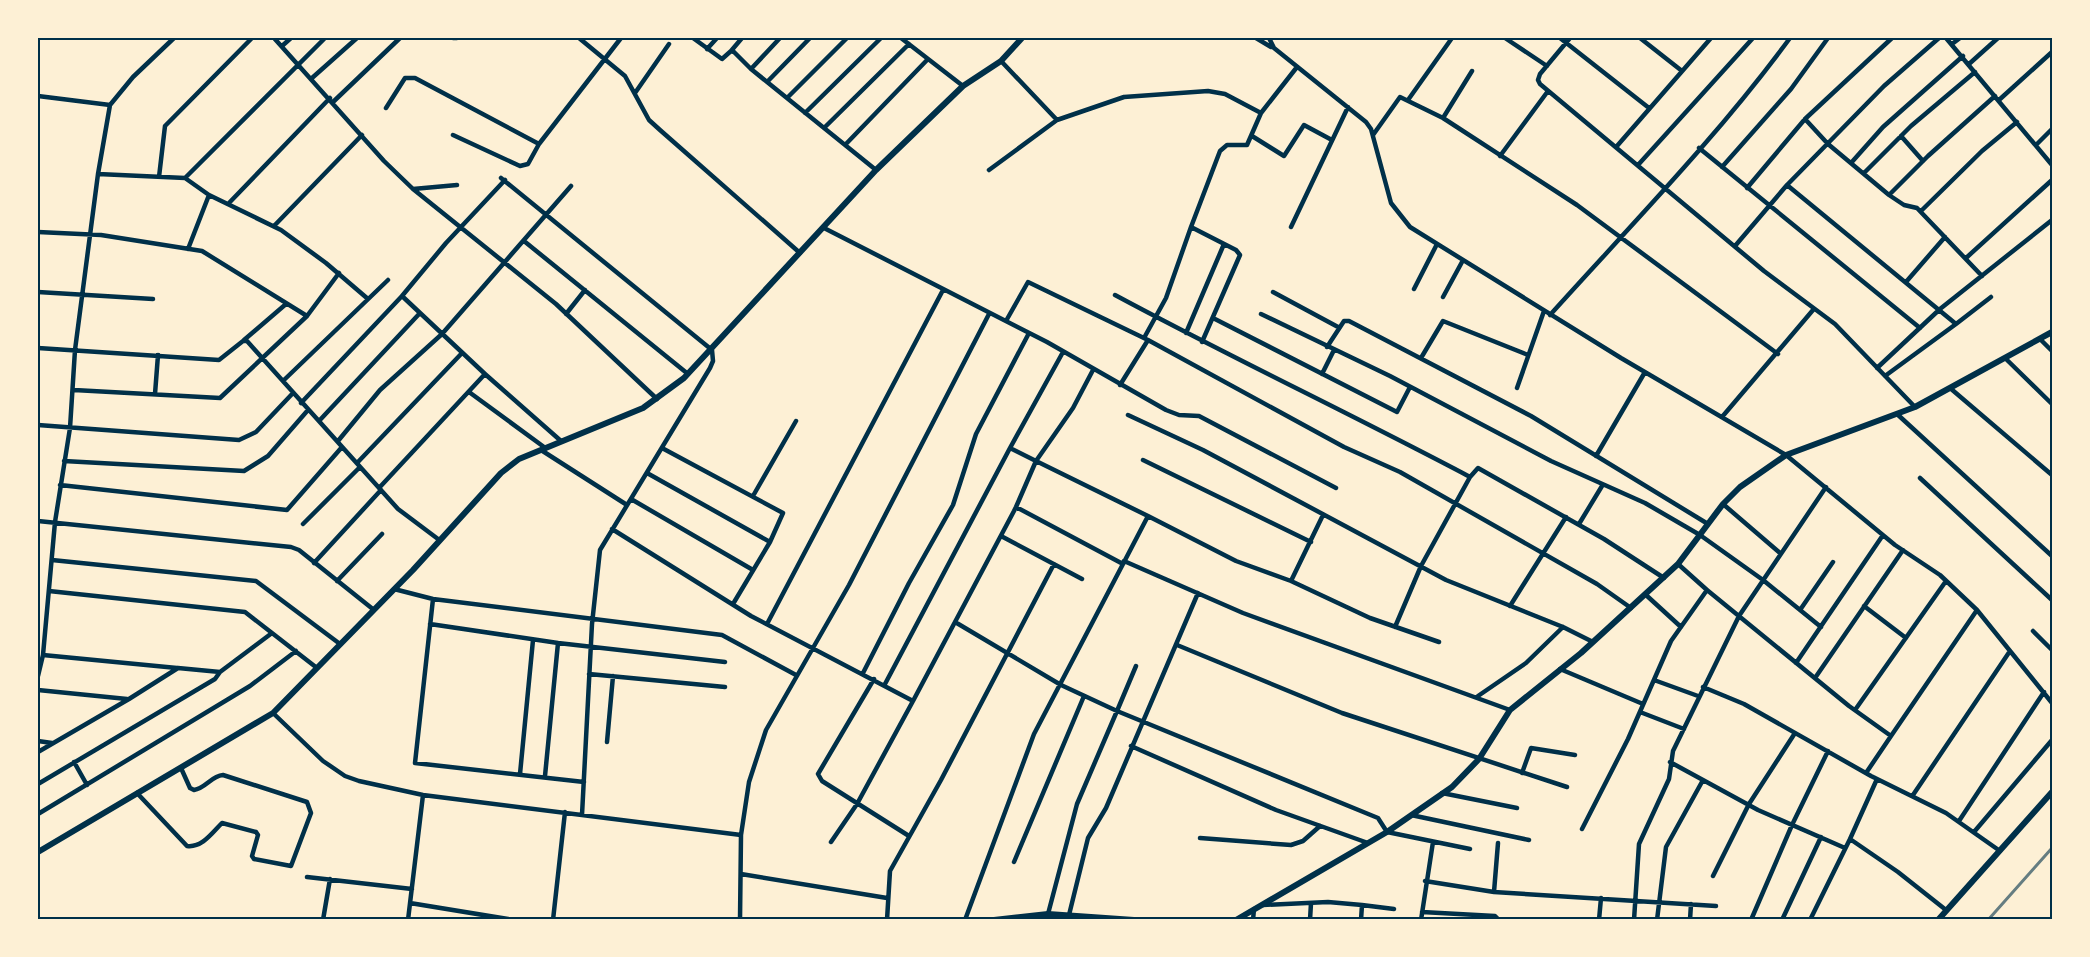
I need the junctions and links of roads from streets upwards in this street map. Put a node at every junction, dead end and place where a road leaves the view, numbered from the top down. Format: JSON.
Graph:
{"nodes":[{"id":1,"x":174,"y":38,"type":"edge"},
{"id":2,"x":252,"y":38,"type":"edge"},
{"id":3,"x":274,"y":38,"type":"edge"},
{"id":4,"x":291,"y":38,"type":"edge"},
{"id":5,"x":326,"y":38,"type":"edge"},
{"id":6,"x":357,"y":38,"type":"edge"},
{"id":7,"x":400,"y":38,"type":"edge"},
{"id":8,"x":579,"y":38,"type":"edge"},
{"id":9,"x":621,"y":38,"type":"edge"},
{"id":10,"x":693,"y":38,"type":"edge"},
{"id":11,"x":717,"y":38,"type":"edge"},
{"id":12,"x":742,"y":38,"type":"edge"},
{"id":13,"x":780,"y":38,"type":"edge"},
{"id":14,"x":810,"y":38,"type":"edge"},
{"id":15,"x":847,"y":38,"type":"edge"},
{"id":16,"x":881,"y":38,"type":"edge"},
{"id":17,"x":901,"y":38,"type":"edge"},
{"id":18,"x":1022,"y":38,"type":"edge"},
{"id":19,"x":1256,"y":38,"type":"edge"},
{"id":20,"x":1269,"y":38,"type":"edge"},
{"id":21,"x":1452,"y":38,"type":"edge"},
{"id":22,"x":1505,"y":38,"type":"edge"},
{"id":23,"x":1560,"y":38,"type":"edge"},
{"id":24,"x":1640,"y":38,"type":"edge"},
{"id":25,"x":1711,"y":38,"type":"edge"},
{"id":26,"x":1753,"y":38,"type":"edge"},
{"id":27,"x":1790,"y":38,"type":"edge"},
{"id":28,"x":1828,"y":38,"type":"edge"},
{"id":29,"x":1892,"y":38,"type":"edge"},
{"id":30,"x":1939,"y":38,"type":"edge"},
{"id":31,"x":1946,"y":38,"type":"edge"},
{"id":32,"x":1960,"y":38,"type":"edge"},
{"id":33,"x":1998,"y":38,"type":"edge"},
{"id":34,"x":1569,"y":40,"type":"edge"},
{"id":35,"x":909,"y":44,"type":"junction"},
{"id":36,"x":1952,"y":44,"type":"junction"},
{"id":37,"x":669,"y":45,"type":"dead end"},
{"id":38,"x":282,"y":46,"type":"junction"},
{"id":39,"x":707,"y":48,"type":"junction"},
{"id":40,"x":1274,"y":48,"type":"junction"},
{"id":41,"x":731,"y":51,"type":"junction"},
{"id":42,"x":2052,"y":52,"type":"edge"},
{"id":43,"x":1963,"y":57,"type":"junction"},
{"id":44,"x":603,"y":58,"type":"junction"},
{"id":45,"x":928,"y":59,"type":"junction"},
{"id":46,"x":1000,"y":61,"type":"junction"},
{"id":47,"x":299,"y":63,"type":"junction"},
{"id":48,"x":1969,"y":64,"type":"junction"},
{"id":49,"x":1547,"y":66,"type":"junction"},
{"id":50,"x":1297,"y":67,"type":"junction"},
{"id":51,"x":751,"y":69,"type":"junction"},
{"id":52,"x":1682,"y":70,"type":"junction"},
{"id":53,"x":1472,"y":71,"type":"dead end"},
{"id":54,"x":1975,"y":72,"type":"junction"},
{"id":55,"x":312,"y":78,"type":"junction"},
{"id":56,"x":768,"y":81,"type":"junction"},
{"id":57,"x":963,"y":86,"type":"junction"},
{"id":58,"x":1548,"y":91,"type":"junction"},
{"id":59,"x":635,"y":93,"type":"junction"},
{"id":60,"x":38,"y":96,"type":"edge"},
{"id":61,"x":787,"y":98,"type":"junction"},
{"id":62,"x":1997,"y":98,"type":"junction"},
{"id":63,"x":332,"y":100,"type":"junction"},
{"id":64,"x":1408,"y":100,"type":"junction"},
{"id":65,"x":110,"y":105,"type":"junction"},
{"id":66,"x":1348,"y":107,"type":"junction"},
{"id":67,"x":386,"y":108,"type":"dead end"},
{"id":68,"x":1649,"y":108,"type":"junction"},
{"id":69,"x":805,"y":113,"type":"junction"},
{"id":70,"x":1262,"y":113,"type":"junction"},
{"id":71,"x":1443,"y":118,"type":"junction"},
{"id":72,"x":1805,"y":119,"type":"junction"},
{"id":73,"x":1057,"y":120,"type":"junction"},
{"id":74,"x":2017,"y":122,"type":"junction"},
{"id":75,"x":824,"y":128,"type":"junction"},
{"id":76,"x":2052,"y":129,"type":"edge"},
{"id":77,"x":362,"y":135,"type":"junction"},
{"id":78,"x":453,"y":135,"type":"dead end"},
{"id":79,"x":1373,"y":135,"type":"junction"},
{"id":80,"x":1252,"y":136,"type":"junction"},
{"id":81,"x":1901,"y":136,"type":"junction"},
{"id":82,"x":1330,"y":140,"type":"junction"},
{"id":83,"x":1827,"y":143,"type":"junction"},
{"id":84,"x":539,"y":144,"type":"junction"},
{"id":85,"x":845,"y":145,"type":"junction"},
{"id":86,"x":2036,"y":145,"type":"junction"},
{"id":87,"x":1617,"y":146,"type":"junction"},
{"id":88,"x":1699,"y":148,"type":"junction"},
{"id":89,"x":1500,"y":156,"type":"junction"},
{"id":90,"x":1923,"y":161,"type":"junction"},
{"id":91,"x":1851,"y":163,"type":"junction"},
{"id":92,"x":1638,"y":165,"type":"junction"},
{"id":93,"x":2052,"y":165,"type":"edge"},
{"id":94,"x":1722,"y":167,"type":"junction"},
{"id":95,"x":876,"y":170,"type":"junction"},
{"id":96,"x":989,"y":170,"type":"dead end"},
{"id":97,"x":1864,"y":173,"type":"junction"},
{"id":98,"x":98,"y":174,"type":"junction"},
{"id":99,"x":159,"y":177,"type":"junction"},
{"id":100,"x":185,"y":178,"type":"junction"},
{"id":101,"x":2052,"y":180,"type":"edge"},
{"id":102,"x":457,"y":185,"type":"dead end"},
{"id":103,"x":1787,"y":185,"type":"junction"},
{"id":104,"x":571,"y":186,"type":"dead end"},
{"id":105,"x":1665,"y":188,"type":"junction"},
{"id":106,"x":1747,"y":188,"type":"junction"},
{"id":107,"x":413,"y":189,"type":"junction"},
{"id":108,"x":209,"y":195,"type":"junction"},
{"id":109,"x":1889,"y":195,"type":"junction"},
{"id":110,"x":228,"y":203,"type":"junction"},
{"id":111,"x":1771,"y":206,"type":"junction"},
{"id":112,"x":1921,"y":211,"type":"junction"},
{"id":113,"x":546,"y":215,"type":"junction"},
{"id":114,"x":2052,"y":219,"type":"edge"},
{"id":115,"x":274,"y":226,"type":"junction"},
{"id":116,"x":462,"y":226,"type":"junction"},
{"id":117,"x":1191,"y":227,"type":"junction"},
{"id":118,"x":1291,"y":227,"type":"dead end"},
{"id":119,"x":824,"y":228,"type":"junction"},
{"id":120,"x":38,"y":232,"type":"edge"},
{"id":121,"x":91,"y":235,"type":"junction"},
{"id":122,"x":1621,"y":237,"type":"junction"},
{"id":123,"x":1946,"y":237,"type":"junction"},
{"id":124,"x":524,"y":241,"type":"junction"},
{"id":125,"x":1224,"y":244,"type":"junction"},
{"id":126,"x":1436,"y":246,"type":"junction"},
{"id":127,"x":1735,"y":246,"type":"junction"},
{"id":128,"x":188,"y":249,"type":"junction"},
{"id":129,"x":800,"y":253,"type":"junction"},
{"id":130,"x":1966,"y":258,"type":"junction"},
{"id":131,"x":1462,"y":262,"type":"junction"},
{"id":132,"x":505,"y":263,"type":"junction"},
{"id":133,"x":339,"y":273,"type":"junction"},
{"id":134,"x":1982,"y":276,"type":"junction"},
{"id":135,"x":388,"y":280,"type":"dead end"},
{"id":136,"x":1906,"y":282,"type":"junction"},
{"id":137,"x":1414,"y":289,"type":"dead end"},
{"id":138,"x":585,"y":290,"type":"junction"},
{"id":139,"x":943,"y":290,"type":"junction"},
{"id":140,"x":38,"y":292,"type":"edge"},
{"id":141,"x":1273,"y":292,"type":"dead end"},
{"id":142,"x":84,"y":295,"type":"junction"},
{"id":143,"x":1115,"y":295,"type":"dead end"},
{"id":144,"x":402,"y":296,"type":"junction"},
{"id":145,"x":1443,"y":297,"type":"dead end"},
{"id":146,"x":1991,"y":297,"type":"dead end"},
{"id":147,"x":153,"y":299,"type":"dead end"},
{"id":148,"x":368,"y":299,"type":"junction"},
{"id":149,"x":286,"y":304,"type":"junction"},
{"id":150,"x":1940,"y":309,"type":"junction"},
{"id":151,"x":1813,"y":310,"type":"junction"},
{"id":152,"x":1544,"y":311,"type":"junction"},
{"id":153,"x":420,"y":313,"type":"junction"},
{"id":154,"x":566,"y":314,"type":"junction"},
{"id":155,"x":989,"y":314,"type":"junction"},
{"id":156,"x":1261,"y":314,"type":"dead end"},
{"id":157,"x":1550,"y":315,"type":"junction"},
{"id":158,"x":307,"y":316,"type":"junction"},
{"id":159,"x":1156,"y":317,"type":"junction"},
{"id":160,"x":1213,"y":318,"type":"junction"},
{"id":161,"x":1006,"y":321,"type":"junction"},
{"id":162,"x":1956,"y":324,"type":"junction"},
{"id":163,"x":1338,"y":327,"type":"junction"},
{"id":164,"x":1920,"y":328,"type":"junction"},
{"id":165,"x":2052,"y":332,"type":"edge"},
{"id":166,"x":1029,"y":333,"type":"junction"},
{"id":167,"x":1186,"y":333,"type":"junction"},
{"id":168,"x":442,"y":334,"type":"junction"},
{"id":169,"x":1146,"y":339,"type":"junction"},
{"id":170,"x":2040,"y":339,"type":"junction"},
{"id":171,"x":244,"y":340,"type":"junction"},
{"id":172,"x":1202,"y":342,"type":"junction"},
{"id":173,"x":1327,"y":347,"type":"junction"},
{"id":174,"x":38,"y":348,"type":"edge"},
{"id":175,"x":75,"y":350,"type":"junction"},
{"id":176,"x":712,"y":350,"type":"junction"},
{"id":177,"x":1334,"y":350,"type":"junction"},
{"id":178,"x":2052,"y":351,"type":"edge"},
{"id":179,"x":1063,"y":352,"type":"junction"},
{"id":180,"x":462,"y":353,"type":"junction"},
{"id":181,"x":1778,"y":354,"type":"junction"},
{"id":182,"x":158,"y":355,"type":"junction"},
{"id":183,"x":1528,"y":355,"type":"junction"},
{"id":184,"x":264,"y":358,"type":"junction"},
{"id":185,"x":1420,"y":358,"type":"junction"},
{"id":186,"x":2005,"y":358,"type":"junction"},
{"id":187,"x":1877,"y":368,"type":"junction"},
{"id":188,"x":1093,"y":370,"type":"junction"},
{"id":189,"x":1644,"y":372,"type":"junction"},
{"id":190,"x":485,"y":374,"type":"junction"},
{"id":191,"x":688,"y":374,"type":"junction"},
{"id":192,"x":1322,"y":374,"type":"junction"},
{"id":193,"x":1885,"y":376,"type":"junction"},
{"id":194,"x":284,"y":380,"type":"junction"},
{"id":195,"x":1120,"y":385,"type":"junction"},
{"id":196,"x":1410,"y":387,"type":"junction"},
{"id":197,"x":1517,"y":388,"type":"dead end"},
{"id":198,"x":1950,"y":388,"type":"junction"},
{"id":199,"x":74,"y":390,"type":"junction"},
{"id":200,"x":469,"y":392,"type":"junction"},
{"id":201,"x":293,"y":393,"type":"junction"},
{"id":202,"x":155,"y":394,"type":"junction"},
{"id":203,"x":658,"y":399,"type":"junction"},
{"id":204,"x":301,"y":403,"type":"junction"},
{"id":205,"x":2052,"y":404,"type":"edge"},
{"id":206,"x":1915,"y":407,"type":"junction"},
{"id":207,"x":309,"y":410,"type":"junction"},
{"id":208,"x":1897,"y":414,"type":"junction"},
{"id":209,"x":1128,"y":415,"type":"dead end"},
{"id":210,"x":1722,"y":417,"type":"junction"},
{"id":211,"x":796,"y":421,"type":"dead end"},
{"id":212,"x":319,"y":422,"type":"junction"},
{"id":213,"x":38,"y":425,"type":"edge"},
{"id":214,"x":70,"y":428,"type":"junction"},
{"id":215,"x":338,"y":441,"type":"junction"},
{"id":216,"x":561,"y":441,"type":"junction"},
{"id":217,"x":342,"y":447,"type":"junction"},
{"id":218,"x":542,"y":448,"type":"junction"},
{"id":219,"x":662,"y":448,"type":"junction"},
{"id":220,"x":1010,"y":448,"type":"junction"},
{"id":221,"x":1786,"y":454,"type":"junction"},
{"id":222,"x":1596,"y":456,"type":"junction"},
{"id":223,"x":1143,"y":460,"type":"dead end"},
{"id":224,"x":64,"y":461,"type":"junction"},
{"id":225,"x":1036,"y":461,"type":"junction"},
{"id":226,"x":359,"y":465,"type":"junction"},
{"id":227,"x":647,"y":473,"type":"junction"},
{"id":228,"x":2052,"y":475,"type":"edge"},
{"id":229,"x":1470,"y":477,"type":"junction"},
{"id":230,"x":1920,"y":478,"type":"dead end"},
{"id":231,"x":60,"y":485,"type":"junction"},
{"id":232,"x":1602,"y":486,"type":"junction"},
{"id":233,"x":1826,"y":487,"type":"junction"},
{"id":234,"x":1336,"y":488,"type":"dead end"},
{"id":235,"x":380,"y":489,"type":"junction"},
{"id":236,"x":753,"y":496,"type":"junction"},
{"id":237,"x":631,"y":499,"type":"junction"},
{"id":238,"x":1456,"y":504,"type":"junction"},
{"id":239,"x":1723,"y":504,"type":"junction"},
{"id":240,"x":627,"y":505,"type":"junction"},
{"id":241,"x":1016,"y":507,"type":"junction"},
{"id":242,"x":1323,"y":515,"type":"junction"},
{"id":243,"x":1148,"y":516,"type":"junction"},
{"id":244,"x":1566,"y":517,"type":"junction"},
{"id":245,"x":38,"y":521,"type":"edge"},
{"id":246,"x":55,"y":522,"type":"junction"},
{"id":247,"x":303,"y":524,"type":"dead end"},
{"id":248,"x":1578,"y":524,"type":"junction"},
{"id":249,"x":1708,"y":524,"type":"junction"},
{"id":250,"x":612,"y":530,"type":"junction"},
{"id":251,"x":382,"y":534,"type":"dead end"},
{"id":252,"x":1700,"y":535,"type":"junction"},
{"id":253,"x":1883,"y":535,"type":"junction"},
{"id":254,"x":1001,"y":536,"type":"junction"},
{"id":255,"x":438,"y":539,"type":"junction"},
{"id":256,"x":770,"y":542,"type":"junction"},
{"id":257,"x":1311,"y":542,"type":"junction"},
{"id":258,"x":1903,"y":550,"type":"junction"},
{"id":259,"x":1544,"y":553,"type":"junction"},
{"id":260,"x":1780,"y":554,"type":"junction"},
{"id":261,"x":2052,"y":556,"type":"edge"},
{"id":262,"x":52,"y":560,"type":"junction"},
{"id":263,"x":1833,"y":562,"type":"dead end"},
{"id":264,"x":315,"y":563,"type":"junction"},
{"id":265,"x":1124,"y":563,"type":"junction"},
{"id":266,"x":1054,"y":564,"type":"junction"},
{"id":267,"x":1678,"y":564,"type":"junction"},
{"id":268,"x":1421,"y":566,"type":"junction"},
{"id":269,"x":753,"y":570,"type":"junction"},
{"id":270,"x":1664,"y":578,"type":"junction"},
{"id":271,"x":1082,"y":579,"type":"dead end"},
{"id":272,"x":1763,"y":580,"type":"junction"},
{"id":273,"x":337,"y":581,"type":"junction"},
{"id":274,"x":1291,"y":581,"type":"junction"},
{"id":275,"x":1946,"y":581,"type":"junction"},
{"id":276,"x":394,"y":589,"type":"junction"},
{"id":277,"x":1707,"y":590,"type":"junction"},
{"id":278,"x":49,"y":591,"type":"junction"},
{"id":279,"x":1198,"y":593,"type":"junction"},
{"id":280,"x":1646,"y":595,"type":"junction"},
{"id":281,"x":433,"y":599,"type":"junction"},
{"id":282,"x":2052,"y":600,"type":"edge"},
{"id":283,"x":734,"y":604,"type":"junction"},
{"id":284,"x":1510,"y":606,"type":"junction"},
{"id":285,"x":1864,"y":606,"type":"junction"},
{"id":286,"x":1631,"y":608,"type":"junction"},
{"id":287,"x":374,"y":610,"type":"junction"},
{"id":288,"x":1800,"y":610,"type":"junction"},
{"id":289,"x":1977,"y":610,"type":"junction"},
{"id":290,"x":1738,"y":616,"type":"junction"},
{"id":291,"x":593,"y":617,"type":"junction"},
{"id":292,"x":955,"y":622,"type":"junction"},
{"id":293,"x":430,"y":624,"type":"junction"},
{"id":294,"x":767,"y":624,"type":"junction"},
{"id":295,"x":1395,"y":627,"type":"junction"},
{"id":296,"x":1563,"y":627,"type":"junction"},
{"id":297,"x":1681,"y":627,"type":"junction"},
{"id":298,"x":1821,"y":627,"type":"junction"},
{"id":299,"x":2033,"y":631,"type":"dead end"},
{"id":300,"x":273,"y":633,"type":"junction"},
{"id":301,"x":1906,"y":638,"type":"junction"},
{"id":302,"x":533,"y":640,"type":"junction"},
{"id":303,"x":1439,"y":642,"type":"dead end"},
{"id":304,"x":1593,"y":642,"type":"junction"},
{"id":305,"x":558,"y":643,"type":"junction"},
{"id":306,"x":340,"y":644,"type":"junction"},
{"id":307,"x":1177,"y":645,"type":"junction"},
{"id":308,"x":591,"y":647,"type":"junction"},
{"id":309,"x":813,"y":647,"type":"junction"},
{"id":310,"x":2052,"y":650,"type":"edge"},
{"id":311,"x":296,"y":651,"type":"junction"},
{"id":312,"x":2010,"y":651,"type":"junction"},
{"id":313,"x":1007,"y":653,"type":"junction"},
{"id":314,"x":43,"y":655,"type":"junction"},
{"id":315,"x":725,"y":662,"type":"dead end"},
{"id":316,"x":1796,"y":663,"type":"junction"},
{"id":317,"x":1136,"y":666,"type":"dead end"},
{"id":318,"x":178,"y":668,"type":"junction"},
{"id":319,"x":316,"y":668,"type":"junction"},
{"id":320,"x":1560,"y":669,"type":"junction"},
{"id":321,"x":219,"y":672,"type":"junction"},
{"id":322,"x":863,"y":673,"type":"junction"},
{"id":323,"x":590,"y":674,"type":"junction"},
{"id":324,"x":796,"y":675,"type":"junction"},
{"id":325,"x":38,"y":676,"type":"edge"},
{"id":326,"x":613,"y":676,"type":"junction"},
{"id":327,"x":1815,"y":678,"type":"junction"},
{"id":328,"x":873,"y":679,"type":"junction"},
{"id":329,"x":1654,"y":680,"type":"junction"},
{"id":330,"x":885,"y":684,"type":"junction"},
{"id":331,"x":1060,"y":684,"type":"junction"},
{"id":332,"x":725,"y":687,"type":"dead end"},
{"id":333,"x":1703,"y":687,"type":"junction"},
{"id":334,"x":38,"y":690,"type":"edge"},
{"id":335,"x":2044,"y":692,"type":"junction"},
{"id":336,"x":1084,"y":696,"type":"junction"},
{"id":337,"x":1478,"y":696,"type":"junction"},
{"id":338,"x":1698,"y":696,"type":"junction"},
{"id":339,"x":129,"y":699,"type":"junction"},
{"id":340,"x":913,"y":701,"type":"junction"},
{"id":341,"x":2052,"y":703,"type":"edge"},
{"id":342,"x":1643,"y":704,"type":"junction"},
{"id":343,"x":1510,"y":710,"type":"junction"},
{"id":344,"x":1855,"y":710,"type":"junction"},
{"id":345,"x":1117,"y":711,"type":"junction"},
{"id":346,"x":1640,"y":712,"type":"junction"},
{"id":347,"x":273,"y":713,"type":"junction"},
{"id":348,"x":1143,"y":722,"type":"junction"},
{"id":349,"x":1684,"y":729,"type":"junction"},
{"id":350,"x":1795,"y":733,"type":"junction"},
{"id":351,"x":1891,"y":736,"type":"junction"},
{"id":352,"x":2052,"y":740,"type":"edge"},
{"id":353,"x":38,"y":741,"type":"edge"},
{"id":354,"x":607,"y":742,"type":"dead end"},
{"id":355,"x":52,"y":743,"type":"junction"},
{"id":356,"x":1131,"y":746,"type":"junction"},
{"id":357,"x":1828,"y":751,"type":"junction"},
{"id":358,"x":38,"y":752,"type":"edge"},
{"id":359,"x":1575,"y":755,"type":"dead end"},
{"id":360,"x":1479,"y":759,"type":"junction"},
{"id":361,"x":74,"y":762,"type":"junction"},
{"id":362,"x":1670,"y":762,"type":"junction"},
{"id":363,"x":181,"y":768,"type":"junction"},
{"id":364,"x":1522,"y":773,"type":"junction"},
{"id":365,"x":1866,"y":773,"type":"junction"},
{"id":366,"x":520,"y":774,"type":"junction"},
{"id":367,"x":545,"y":776,"type":"junction"},
{"id":368,"x":1877,"y":779,"type":"junction"},
{"id":369,"x":1703,"y":780,"type":"junction"},
{"id":370,"x":584,"y":782,"type":"junction"},
{"id":371,"x":38,"y":784,"type":"edge"},
{"id":372,"x":87,"y":785,"type":"junction"},
{"id":373,"x":1567,"y":787,"type":"dead end"},
{"id":374,"x":2052,"y":792,"type":"edge"},
{"id":375,"x":1442,"y":793,"type":"junction"},
{"id":376,"x":137,"y":794,"type":"junction"},
{"id":377,"x":423,"y":795,"type":"junction"},
{"id":378,"x":1913,"y":795,"type":"junction"},
{"id":379,"x":857,"y":804,"type":"junction"},
{"id":380,"x":1749,"y":804,"type":"junction"},
{"id":381,"x":1517,"y":808,"type":"dead end"},
{"id":382,"x":565,"y":812,"type":"junction"},
{"id":383,"x":38,"y":814,"type":"edge"},
{"id":384,"x":582,"y":815,"type":"junction"},
{"id":385,"x":1411,"y":815,"type":"junction"},
{"id":386,"x":1959,"y":820,"type":"junction"},
{"id":387,"x":1792,"y":825,"type":"junction"},
{"id":388,"x":1320,"y":826,"type":"junction"},
{"id":389,"x":1582,"y":829,"type":"dead end"},
{"id":390,"x":1388,"y":832,"type":"junction"},
{"id":391,"x":1974,"y":832,"type":"junction"},
{"id":392,"x":741,"y":835,"type":"junction"},
{"id":393,"x":909,"y":836,"type":"junction"},
{"id":394,"x":1821,"y":837,"type":"junction"},
{"id":395,"x":1200,"y":838,"type":"dead end"},
{"id":396,"x":1850,"y":839,"type":"junction"},
{"id":397,"x":1528,"y":840,"type":"dead end"},
{"id":398,"x":831,"y":842,"type":"dead end"},
{"id":399,"x":1433,"y":842,"type":"junction"},
{"id":400,"x":1368,"y":843,"type":"junction"},
{"id":401,"x":1498,"y":843,"type":"dead end"},
{"id":402,"x":1845,"y":848,"type":"junction"},
{"id":403,"x":1470,"y":849,"type":"dead end"},
{"id":404,"x":2000,"y":851,"type":"junction"},
{"id":405,"x":38,"y":852,"type":"edge"},
{"id":406,"x":1014,"y":862,"type":"dead end"},
{"id":407,"x":741,"y":874,"type":"junction"},
{"id":408,"x":1713,"y":876,"type":"dead end"},
{"id":409,"x":307,"y":877,"type":"dead end"},
{"id":410,"x":330,"y":879,"type":"junction"},
{"id":411,"x":1425,"y":881,"type":"junction"},
{"id":412,"x":412,"y":889,"type":"junction"},
{"id":413,"x":1494,"y":892,"type":"junction"},
{"id":414,"x":887,"y":898,"type":"junction"},
{"id":415,"x":1600,"y":898,"type":"junction"},
{"id":416,"x":1636,"y":900,"type":"junction"},
{"id":417,"x":1659,"y":901,"type":"junction"},
{"id":418,"x":410,"y":903,"type":"junction"},
{"id":419,"x":1311,"y":903,"type":"junction"},
{"id":420,"x":1691,"y":903,"type":"junction"},
{"id":421,"x":1362,"y":905,"type":"junction"},
{"id":422,"x":1716,"y":906,"type":"dead end"},
{"id":423,"x":1257,"y":907,"type":"junction"},
{"id":424,"x":1394,"y":909,"type":"dead end"},
{"id":425,"x":1946,"y":910,"type":"junction"},
{"id":426,"x":1422,"y":912,"type":"junction"},
{"id":427,"x":1048,"y":914,"type":"junction"},
{"id":428,"x":1069,"y":915,"type":"junction"},
{"id":429,"x":1060,"y":918,"type":"edge"},
{"id":430,"x":323,"y":920,"type":"edge"},
{"id":431,"x":408,"y":920,"type":"edge"},
{"id":432,"x":514,"y":920,"type":"edge"},
{"id":433,"x":553,"y":920,"type":"edge"},
{"id":434,"x":740,"y":920,"type":"edge"},
{"id":435,"x":887,"y":920,"type":"edge"},
{"id":436,"x":965,"y":920,"type":"edge"},
{"id":437,"x":994,"y":920,"type":"edge"},
{"id":438,"x":1134,"y":920,"type":"edge"},
{"id":439,"x":1236,"y":920,"type":"edge"},
{"id":440,"x":1252,"y":920,"type":"edge"},
{"id":441,"x":1310,"y":920,"type":"edge"},
{"id":442,"x":1361,"y":920,"type":"edge"},
{"id":443,"x":1421,"y":920,"type":"edge"},
{"id":444,"x":1499,"y":920,"type":"edge"},
{"id":445,"x":1599,"y":920,"type":"edge"},
{"id":446,"x":1634,"y":920,"type":"edge"},
{"id":447,"x":1657,"y":920,"type":"edge"},
{"id":448,"x":1690,"y":920,"type":"edge"},
{"id":449,"x":1751,"y":920,"type":"edge"},
{"id":450,"x":1782,"y":920,"type":"edge"},
{"id":451,"x":1810,"y":920,"type":"edge"},
{"id":452,"x":1938,"y":920,"type":"edge"}],
"edges":[{"from":1,"to":65,"type":"street"},
{"from":2,"to":99,"type":"street"},
{"from":3,"to":38,"type":"street"},
{"from":4,"to":38,"type":"street"},
{"from":5,"to":47,"type":"street"},
{"from":6,"to":55,"type":"street"},
{"from":7,"to":63,"type":"street"},
{"from":8,"to":44,"type":"street"},
{"from":9,"to":44,"type":"street"},
{"from":10,"to":39,"type":"street"},
{"from":11,"to":39,"type":"street"},
{"from":12,"to":41,"type":"street"},
{"from":13,"to":51,"type":"street"},
{"from":14,"to":56,"type":"street"},
{"from":15,"to":61,"type":"street"},
{"from":16,"to":69,"type":"street"},
{"from":17,"to":35,"type":"street"},
{"from":18,"to":46,"type":"street"},
{"from":19,"to":40,"type":"street"},
{"from":20,"to":40,"type":"street"},
{"from":21,"to":64,"type":"street"},
{"from":22,"to":49,"type":"street"},
{"from":23,"to":34,"type":"street"},
{"from":24,"to":52,"type":"street"},
{"from":25,"to":52,"type":"street"},
{"from":26,"to":92,"type":"street"},
{"from":27,"to":88,"type":"street"},
{"from":28,"to":94,"type":"street"},
{"from":29,"to":72,"type":"street"},
{"from":30,"to":83,"type":"street"},
{"from":31,"to":36,"type":"street"},
{"from":32,"to":36,"type":"street"},
{"from":33,"to":48,"type":"street"},
{"from":34,"to":49,"type":"street"},
{"from":34,"to":68,"type":"street"},
{"from":35,"to":45,"type":"street"},
{"from":35,"to":75,"type":"street"},
{"from":36,"to":43,"type":"street"},
{"from":37,"to":59,"type":"street"},
{"from":38,"to":47,"type":"street"},
{"from":39,"to":41,"type":"street"},
{"from":40,"to":50,"type":"street"},
{"from":41,"to":51,"type":"street"},
{"from":42,"to":62,"type":"street"},
{"from":43,"to":48,"type":"street"},
{"from":43,"to":91,"type":"street"},
{"from":44,"to":59,"type":"street"},
{"from":44,"to":84,"type":"street"},
{"from":45,"to":57,"type":"street"},
{"from":45,"to":85,"type":"street"},
{"from":46,"to":57,"type":"street"},
{"from":46,"to":73,"type":"street"},
{"from":47,"to":55,"type":"street"},
{"from":47,"to":100,"type":"street"},
{"from":48,"to":54,"type":"street"},
{"from":49,"to":58,"type":"street"},
{"from":50,"to":66,"type":"street"},
{"from":50,"to":70,"type":"street"},
{"from":51,"to":56,"type":"street"},
{"from":52,"to":68,"type":"street"},
{"from":53,"to":71,"type":"street"},
{"from":54,"to":62,"type":"street"},
{"from":54,"to":81,"type":"street"},
{"from":55,"to":63,"type":"street"},
{"from":56,"to":61,"type":"street"},
{"from":57,"to":95,"type":"street"},
{"from":58,"to":87,"type":"street"},
{"from":58,"to":89,"type":"street"},
{"from":59,"to":129,"type":"street"},
{"from":60,"to":65,"type":"street"},
{"from":61,"to":69,"type":"street"},
{"from":62,"to":74,"type":"street"},
{"from":62,"to":90,"type":"street"},
{"from":63,"to":77,"type":"street"},
{"from":63,"to":110,"type":"street"},
{"from":64,"to":71,"type":"street"},
{"from":64,"to":79,"type":"street"},
{"from":65,"to":98,"type":"street"},
{"from":66,"to":79,"type":"street"},
{"from":66,"to":82,"type":"street"},
{"from":67,"to":84,"type":"street"},
{"from":68,"to":87,"type":"street"},
{"from":69,"to":75,"type":"street"},
{"from":70,"to":73,"type":"street"},
{"from":70,"to":80,"type":"street"},
{"from":71,"to":89,"type":"street"},
{"from":72,"to":83,"type":"street"},
{"from":72,"to":106,"type":"street"},
{"from":73,"to":96,"type":"street"},
{"from":74,"to":86,"type":"street"},
{"from":74,"to":112,"type":"street"},
{"from":75,"to":85,"type":"street"},
{"from":76,"to":86,"type":"street"},
{"from":77,"to":107,"type":"street"},
{"from":77,"to":115,"type":"street"},
{"from":78,"to":84,"type":"street"},
{"from":79,"to":126,"type":"street"},
{"from":80,"to":82,"type":"street"},
{"from":80,"to":117,"type":"street"},
{"from":81,"to":90,"type":"street"},
{"from":81,"to":97,"type":"street"},
{"from":82,"to":118,"type":"street"},
{"from":83,"to":91,"type":"street"},
{"from":83,"to":103,"type":"street"},
{"from":85,"to":95,"type":"street"},
{"from":86,"to":93,"type":"street"},
{"from":87,"to":92,"type":"street"},
{"from":88,"to":94,"type":"street"},
{"from":88,"to":105,"type":"street"},
{"from":89,"to":122,"type":"street"},
{"from":90,"to":109,"type":"street"},
{"from":91,"to":97,"type":"street"},
{"from":92,"to":105,"type":"street"},
{"from":94,"to":106,"type":"street"},
{"from":95,"to":119,"type":"street"},
{"from":97,"to":109,"type":"street"},
{"from":98,"to":99,"type":"street"},
{"from":98,"to":121,"type":"street"},
{"from":99,"to":100,"type":"street"},
{"from":100,"to":108,"type":"street"},
{"from":101,"to":130,"type":"street"},
{"from":102,"to":107,"type":"street"},
{"from":103,"to":111,"type":"street"},
{"from":103,"to":136,"type":"street"},
{"from":104,"to":113,"type":"street"},
{"from":105,"to":122,"type":"street"},
{"from":105,"to":127,"type":"street"},
{"from":106,"to":111,"type":"street"},
{"from":107,"to":116,"type":"street"},
{"from":108,"to":110,"type":"street"},
{"from":108,"to":128,"type":"street"},
{"from":109,"to":112,"type":"street"},
{"from":110,"to":115,"type":"street"},
{"from":111,"to":127,"type":"street"},
{"from":111,"to":164,"type":"street"},
{"from":112,"to":123,"type":"street"},
{"from":113,"to":116,"type":"street"},
{"from":113,"to":124,"type":"street"},
{"from":113,"to":176,"type":"street"},
{"from":114,"to":134,"type":"street"},
{"from":115,"to":133,"type":"street"},
{"from":116,"to":132,"type":"street"},
{"from":116,"to":144,"type":"street"},
{"from":117,"to":125,"type":"street"},
{"from":117,"to":159,"type":"street"},
{"from":119,"to":129,"type":"street"},
{"from":119,"to":139,"type":"street"},
{"from":120,"to":121,"type":"street"},
{"from":121,"to":128,"type":"street"},
{"from":121,"to":142,"type":"street"},
{"from":122,"to":157,"type":"street"},
{"from":122,"to":181,"type":"street"},
{"from":123,"to":130,"type":"street"},
{"from":123,"to":136,"type":"street"},
{"from":124,"to":132,"type":"street"},
{"from":124,"to":138,"type":"street"},
{"from":125,"to":160,"type":"street"},
{"from":125,"to":167,"type":"street"},
{"from":126,"to":131,"type":"street"},
{"from":126,"to":137,"type":"street"},
{"from":127,"to":151,"type":"street"},
{"from":128,"to":149,"type":"street"},
{"from":129,"to":176,"type":"street"},
{"from":130,"to":134,"type":"street"},
{"from":131,"to":145,"type":"street"},
{"from":131,"to":152,"type":"street"},
{"from":132,"to":154,"type":"street"},
{"from":132,"to":168,"type":"street"},
{"from":133,"to":148,"type":"street"},
{"from":133,"to":158,"type":"street"},
{"from":134,"to":150,"type":"street"},
{"from":135,"to":148,"type":"street"},
{"from":136,"to":150,"type":"street"},
{"from":138,"to":154,"type":"street"},
{"from":138,"to":191,"type":"street"},
{"from":139,"to":155,"type":"street"},
{"from":139,"to":294,"type":"street"},
{"from":140,"to":142,"type":"street"},
{"from":141,"to":163,"type":"street"},
{"from":142,"to":147,"type":"street"},
{"from":142,"to":175,"type":"street"},
{"from":143,"to":159,"type":"street"},
{"from":144,"to":153,"type":"street"},
{"from":144,"to":204,"type":"street"},
{"from":146,"to":162,"type":"street"},
{"from":148,"to":194,"type":"street"},
{"from":149,"to":158,"type":"street"},
{"from":149,"to":171,"type":"street"},
{"from":150,"to":162,"type":"street"},
{"from":150,"to":164,"type":"street"},
{"from":151,"to":181,"type":"street"},
{"from":151,"to":187,"type":"street"},
{"from":152,"to":157,"type":"street"},
{"from":152,"to":183,"type":"street"},
{"from":153,"to":168,"type":"street"},
{"from":153,"to":212,"type":"street"},
{"from":154,"to":203,"type":"street"},
{"from":155,"to":161,"type":"street"},
{"from":155,"to":309,"type":"street"},
{"from":156,"to":173,"type":"street"},
{"from":157,"to":189,"type":"street"},
{"from":158,"to":184,"type":"street"},
{"from":159,"to":167,"type":"street"},
{"from":159,"to":169,"type":"street"},
{"from":160,"to":172,"type":"street"},
{"from":160,"to":192,"type":"street"},
{"from":161,"to":166,"type":"street"},
{"from":161,"to":169,"type":"street"},
{"from":162,"to":193,"type":"street"},
{"from":163,"to":173,"type":"street"},
{"from":163,"to":185,"type":"street"},
{"from":164,"to":187,"type":"street"},
{"from":165,"to":170,"type":"street"},
{"from":166,"to":179,"type":"street"},
{"from":166,"to":322,"type":"street"},
{"from":167,"to":172,"type":"street"},
{"from":168,"to":180,"type":"street"},
{"from":168,"to":215,"type":"street"},
{"from":169,"to":195,"type":"street"},
{"from":169,"to":238,"type":"street"},
{"from":170,"to":178,"type":"street"},
{"from":170,"to":186,"type":"street"},
{"from":171,"to":182,"type":"street"},
{"from":171,"to":184,"type":"street"},
{"from":172,"to":229,"type":"street"},
{"from":173,"to":177,"type":"street"},
{"from":174,"to":175,"type":"street"},
{"from":175,"to":182,"type":"street"},
{"from":175,"to":199,"type":"street"},
{"from":176,"to":191,"type":"street"},
{"from":176,"to":219,"type":"street"},
{"from":177,"to":192,"type":"street"},
{"from":177,"to":196,"type":"street"},
{"from":179,"to":188,"type":"street"},
{"from":179,"to":220,"type":"street"},
{"from":180,"to":190,"type":"street"},
{"from":180,"to":226,"type":"street"},
{"from":181,"to":210,"type":"street"},
{"from":182,"to":202,"type":"street"},
{"from":183,"to":185,"type":"street"},
{"from":183,"to":197,"type":"street"},
{"from":184,"to":194,"type":"street"},
{"from":184,"to":202,"type":"street"},
{"from":185,"to":222,"type":"street"},
{"from":186,"to":198,"type":"street"},
{"from":186,"to":205,"type":"street"},
{"from":187,"to":193,"type":"street"},
{"from":188,"to":195,"type":"street"},
{"from":188,"to":225,"type":"street"},
{"from":189,"to":210,"type":"street"},
{"from":189,"to":222,"type":"street"},
{"from":190,"to":200,"type":"street"},
{"from":190,"to":216,"type":"street"},
{"from":191,"to":203,"type":"street"},
{"from":192,"to":196,"type":"street"},
{"from":193,"to":206,"type":"street"},
{"from":194,"to":201,"type":"street"},
{"from":195,"to":234,"type":"street"},
{"from":196,"to":232,"type":"street"},
{"from":198,"to":206,"type":"street"},
{"from":198,"to":228,"type":"street"},
{"from":199,"to":202,"type":"street"},
{"from":199,"to":214,"type":"street"},
{"from":200,"to":218,"type":"street"},
{"from":200,"to":235,"type":"street"},
{"from":201,"to":204,"type":"street"},
{"from":201,"to":214,"type":"street"},
{"from":203,"to":216,"type":"street"},
{"from":204,"to":207,"type":"street"},
{"from":206,"to":208,"type":"street"},
{"from":207,"to":212,"type":"street"},
{"from":207,"to":224,"type":"street"},
{"from":208,"to":221,"type":"street"},
{"from":208,"to":261,"type":"street"},
{"from":209,"to":242,"type":"street"},
{"from":210,"to":221,"type":"street"},
{"from":211,"to":236,"type":"street"},
{"from":212,"to":215,"type":"street"},
{"from":213,"to":214,"type":"street"},
{"from":214,"to":224,"type":"street"},
{"from":215,"to":217,"type":"street"},
{"from":216,"to":218,"type":"street"},
{"from":217,"to":226,"type":"street"},
{"from":217,"to":231,"type":"street"},
{"from":218,"to":240,"type":"street"},
{"from":218,"to":255,"type":"street"},
{"from":219,"to":227,"type":"street"},
{"from":219,"to":236,"type":"street"},
{"from":220,"to":225,"type":"street"},
{"from":220,"to":330,"type":"street"},
{"from":221,"to":233,"type":"street"},
{"from":221,"to":239,"type":"street"},
{"from":222,"to":249,"type":"street"},
{"from":223,"to":257,"type":"street"},
{"from":224,"to":231,"type":"street"},
{"from":225,"to":241,"type":"street"},
{"from":225,"to":243,"type":"street"},
{"from":226,"to":235,"type":"street"},
{"from":226,"to":247,"type":"street"},
{"from":227,"to":237,"type":"street"},
{"from":227,"to":256,"type":"street"},
{"from":229,"to":238,"type":"street"},
{"from":229,"to":244,"type":"street"},
{"from":230,"to":282,"type":"street"},
{"from":231,"to":246,"type":"street"},
{"from":232,"to":248,"type":"street"},
{"from":232,"to":252,"type":"street"},
{"from":233,"to":253,"type":"street"},
{"from":233,"to":260,"type":"street"},
{"from":235,"to":255,"type":"street"},
{"from":235,"to":264,"type":"street"},
{"from":236,"to":256,"type":"street"},
{"from":237,"to":240,"type":"street"},
{"from":237,"to":269,"type":"street"},
{"from":238,"to":259,"type":"street"},
{"from":238,"to":268,"type":"street"},
{"from":239,"to":249,"type":"street"},
{"from":239,"to":260,"type":"street"},
{"from":240,"to":250,"type":"street"},
{"from":241,"to":254,"type":"street"},
{"from":241,"to":265,"type":"street"},
{"from":242,"to":257,"type":"street"},
{"from":242,"to":268,"type":"street"},
{"from":243,"to":265,"type":"street"},
{"from":243,"to":274,"type":"street"},
{"from":244,"to":248,"type":"street"},
{"from":244,"to":259,"type":"street"},
{"from":245,"to":246,"type":"street"},
{"from":246,"to":262,"type":"street"},
{"from":246,"to":264,"type":"street"},
{"from":248,"to":270,"type":"street"},
{"from":249,"to":252,"type":"street"},
{"from":250,"to":283,"type":"street"},
{"from":250,"to":291,"type":"street"},
{"from":251,"to":273,"type":"street"},
{"from":252,"to":267,"type":"street"},
{"from":252,"to":272,"type":"street"},
{"from":253,"to":258,"type":"street"},
{"from":253,"to":298,"type":"street"},
{"from":254,"to":266,"type":"street"},
{"from":254,"to":292,"type":"street"},
{"from":255,"to":276,"type":"street"},
{"from":256,"to":269,"type":"street"},
{"from":257,"to":274,"type":"street"},
{"from":258,"to":275,"type":"street"},
{"from":258,"to":285,"type":"street"},
{"from":259,"to":284,"type":"street"},
{"from":259,"to":286,"type":"street"},
{"from":260,"to":272,"type":"street"},
{"from":262,"to":278,"type":"street"},
{"from":262,"to":306,"type":"street"},
{"from":263,"to":288,"type":"street"},
{"from":264,"to":273,"type":"street"},
{"from":265,"to":279,"type":"street"},
{"from":265,"to":331,"type":"street"},
{"from":266,"to":271,"type":"street"},
{"from":266,"to":313,"type":"street"},
{"from":267,"to":270,"type":"street"},
{"from":267,"to":277,"type":"street"},
{"from":268,"to":284,"type":"street"},
{"from":268,"to":295,"type":"street"},
{"from":269,"to":283,"type":"street"},
{"from":270,"to":280,"type":"street"},
{"from":272,"to":288,"type":"street"},
{"from":272,"to":290,"type":"street"},
{"from":273,"to":287,"type":"street"},
{"from":274,"to":295,"type":"street"},
{"from":275,"to":289,"type":"street"},
{"from":275,"to":301,"type":"street"},
{"from":276,"to":281,"type":"street"},
{"from":276,"to":287,"type":"street"},
{"from":277,"to":290,"type":"street"},
{"from":277,"to":297,"type":"street"},
{"from":278,"to":300,"type":"street"},
{"from":278,"to":314,"type":"street"},
{"from":279,"to":307,"type":"street"},
{"from":279,"to":337,"type":"street"},
{"from":280,"to":286,"type":"street"},
{"from":280,"to":297,"type":"street"},
{"from":281,"to":291,"type":"street"},
{"from":281,"to":293,"type":"street"},
{"from":283,"to":294,"type":"street"},
{"from":284,"to":296,"type":"street"},
{"from":285,"to":301,"type":"street"},
{"from":285,"to":327,"type":"street"},
{"from":286,"to":304,"type":"street"},
{"from":287,"to":306,"type":"street"},
{"from":288,"to":298,"type":"street"},
{"from":289,"to":312,"type":"street"},
{"from":289,"to":351,"type":"street"},
{"from":290,"to":316,"type":"street"},
{"from":290,"to":333,"type":"street"},
{"from":291,"to":308,"type":"street"},
{"from":291,"to":324,"type":"street"},
{"from":292,"to":313,"type":"street"},
{"from":292,"to":340,"type":"street"},
{"from":293,"to":302,"type":"street"},
{"from":293,"to":366,"type":"street"},
{"from":294,"to":309,"type":"street"},
{"from":295,"to":303,"type":"street"},
{"from":296,"to":304,"type":"street"},
{"from":296,"to":337,"type":"street"},
{"from":297,"to":329,"type":"street"},
{"from":298,"to":316,"type":"street"},
{"from":299,"to":310,"type":"street"},
{"from":300,"to":311,"type":"street"},
{"from":300,"to":321,"type":"street"},
{"from":301,"to":344,"type":"street"},
{"from":302,"to":305,"type":"street"},
{"from":302,"to":366,"type":"street"},
{"from":304,"to":320,"type":"street"},
{"from":305,"to":308,"type":"street"},
{"from":305,"to":367,"type":"street"},
{"from":306,"to":319,"type":"street"},
{"from":307,"to":348,"type":"street"},
{"from":307,"to":360,"type":"street"},
{"from":308,"to":315,"type":"street"},
{"from":308,"to":323,"type":"street"},
{"from":309,"to":322,"type":"street"},
{"from":309,"to":324,"type":"street"},
{"from":311,"to":319,"type":"street"},
{"from":311,"to":372,"type":"street"},
{"from":312,"to":335,"type":"street"},
{"from":312,"to":378,"type":"street"},
{"from":313,"to":331,"type":"street"},
{"from":313,"to":393,"type":"street"},
{"from":314,"to":318,"type":"street"},
{"from":314,"to":325,"type":"street"},
{"from":316,"to":327,"type":"street"},
{"from":317,"to":345,"type":"street"},
{"from":318,"to":321,"type":"street"},
{"from":318,"to":339,"type":"street"},
{"from":319,"to":347,"type":"street"},
{"from":320,"to":342,"type":"street"},
{"from":320,"to":343,"type":"street"},
{"from":321,"to":361,"type":"street"},
{"from":322,"to":328,"type":"street"},
{"from":323,"to":326,"type":"street"},
{"from":323,"to":370,"type":"street"},
{"from":324,"to":392,"type":"street"},
{"from":326,"to":332,"type":"street"},
{"from":326,"to":354,"type":"street"},
{"from":327,"to":344,"type":"street"},
{"from":328,"to":330,"type":"street"},
{"from":328,"to":379,"type":"street"},
{"from":329,"to":338,"type":"street"},
{"from":329,"to":342,"type":"street"},
{"from":330,"to":340,"type":"street"},
{"from":331,"to":336,"type":"street"},
{"from":331,"to":436,"type":"street"},
{"from":333,"to":338,"type":"street"},
{"from":333,"to":350,"type":"street"},
{"from":334,"to":339,"type":"street"},
{"from":335,"to":341,"type":"street"},
{"from":335,"to":386,"type":"street"},
{"from":336,"to":345,"type":"street"},
{"from":336,"to":406,"type":"street"},
{"from":337,"to":343,"type":"street"},
{"from":338,"to":349,"type":"street"},
{"from":339,"to":355,"type":"street"},
{"from":340,"to":379,"type":"street"},
{"from":342,"to":346,"type":"street"},
{"from":343,"to":360,"type":"street"},
{"from":344,"to":351,"type":"street"},
{"from":345,"to":348,"type":"street"},
{"from":345,"to":427,"type":"street"},
{"from":346,"to":349,"type":"street"},
{"from":346,"to":389,"type":"street"},
{"from":347,"to":363,"type":"street"},
{"from":347,"to":377,"type":"street"},
{"from":348,"to":356,"type":"street"},
{"from":348,"to":390,"type":"street"},
{"from":349,"to":362,"type":"street"},
{"from":350,"to":357,"type":"street"},
{"from":350,"to":380,"type":"street"},
{"from":351,"to":365,"type":"street"},
{"from":352,"to":391,"type":"street"},
{"from":353,"to":355,"type":"street"},
{"from":355,"to":358,"type":"street"},
{"from":356,"to":388,"type":"street"},
{"from":356,"to":428,"type":"street"},
{"from":357,"to":365,"type":"street"},
{"from":357,"to":387,"type":"street"},
{"from":359,"to":364,"type":"street"},
{"from":360,"to":364,"type":"street"},
{"from":360,"to":375,"type":"street"},
{"from":361,"to":371,"type":"street"},
{"from":361,"to":372,"type":"street"},
{"from":362,"to":369,"type":"street"},
{"from":362,"to":416,"type":"street"},
{"from":363,"to":376,"type":"street"},
{"from":363,"to":376,"type":"street"},
{"from":364,"to":373,"type":"street"},
{"from":365,"to":368,"type":"street"},
{"from":366,"to":367,"type":"street"},
{"from":367,"to":370,"type":"street"},
{"from":368,"to":378,"type":"street"},
{"from":368,"to":396,"type":"street"},
{"from":369,"to":380,"type":"street"},
{"from":369,"to":417,"type":"street"},
{"from":370,"to":384,"type":"street"},
{"from":372,"to":383,"type":"street"},
{"from":374,"to":404,"type":"street"},
{"from":375,"to":381,"type":"street"},
{"from":375,"to":385,"type":"street"},
{"from":376,"to":405,"type":"street"},
{"from":377,"to":382,"type":"street"},
{"from":377,"to":412,"type":"street"},
{"from":378,"to":386,"type":"street"},
{"from":379,"to":393,"type":"street"},
{"from":379,"to":398,"type":"street"},
{"from":380,"to":387,"type":"street"},
{"from":380,"to":408,"type":"street"},
{"from":382,"to":384,"type":"street"},
{"from":382,"to":433,"type":"street"},
{"from":384,"to":392,"type":"street"},
{"from":385,"to":390,"type":"street"},
{"from":385,"to":397,"type":"street"},
{"from":386,"to":391,"type":"street"},
{"from":387,"to":394,"type":"street"},
{"from":387,"to":449,"type":"street"},
{"from":388,"to":395,"type":"street"},
{"from":388,"to":400,"type":"street"},
{"from":390,"to":399,"type":"street"},
{"from":390,"to":400,"type":"street"},
{"from":391,"to":404,"type":"street"},
{"from":392,"to":407,"type":"street"},
{"from":393,"to":414,"type":"street"},
{"from":394,"to":402,"type":"street"},
{"from":394,"to":450,"type":"street"},
{"from":396,"to":402,"type":"street"},
{"from":396,"to":425,"type":"street"},
{"from":399,"to":403,"type":"street"},
{"from":399,"to":411,"type":"street"},
{"from":400,"to":423,"type":"street"},
{"from":401,"to":413,"type":"street"},
{"from":402,"to":451,"type":"street"},
{"from":404,"to":425,"type":"street"},
{"from":407,"to":414,"type":"street"},
{"from":407,"to":434,"type":"street"},
{"from":409,"to":410,"type":"street"},
{"from":410,"to":412,"type":"street"},
{"from":410,"to":430,"type":"street"},
{"from":411,"to":413,"type":"street"},
{"from":411,"to":426,"type":"street"},
{"from":412,"to":418,"type":"street"},
{"from":413,"to":415,"type":"street"},
{"from":414,"to":435,"type":"street"},
{"from":415,"to":416,"type":"street"},
{"from":415,"to":445,"type":"street"},
{"from":416,"to":417,"type":"street"},
{"from":416,"to":446,"type":"street"},
{"from":417,"to":420,"type":"street"},
{"from":417,"to":447,"type":"street"},
{"from":418,"to":431,"type":"street"},
{"from":418,"to":432,"type":"street"},
{"from":419,"to":421,"type":"street"},
{"from":419,"to":423,"type":"street"},
{"from":419,"to":441,"type":"street"},
{"from":420,"to":422,"type":"street"},
{"from":420,"to":448,"type":"street"},
{"from":421,"to":424,"type":"street"},
{"from":421,"to":442,"type":"street"},
{"from":423,"to":439,"type":"street"},
{"from":423,"to":440,"type":"street"},
{"from":425,"to":452,"type":"street"},
{"from":426,"to":443,"type":"street"},
{"from":426,"to":444,"type":"street"},
{"from":427,"to":429,"type":"street"},
{"from":427,"to":437,"type":"street"},
{"from":428,"to":429,"type":"street"},
{"from":428,"to":438,"type":"street"}]}
